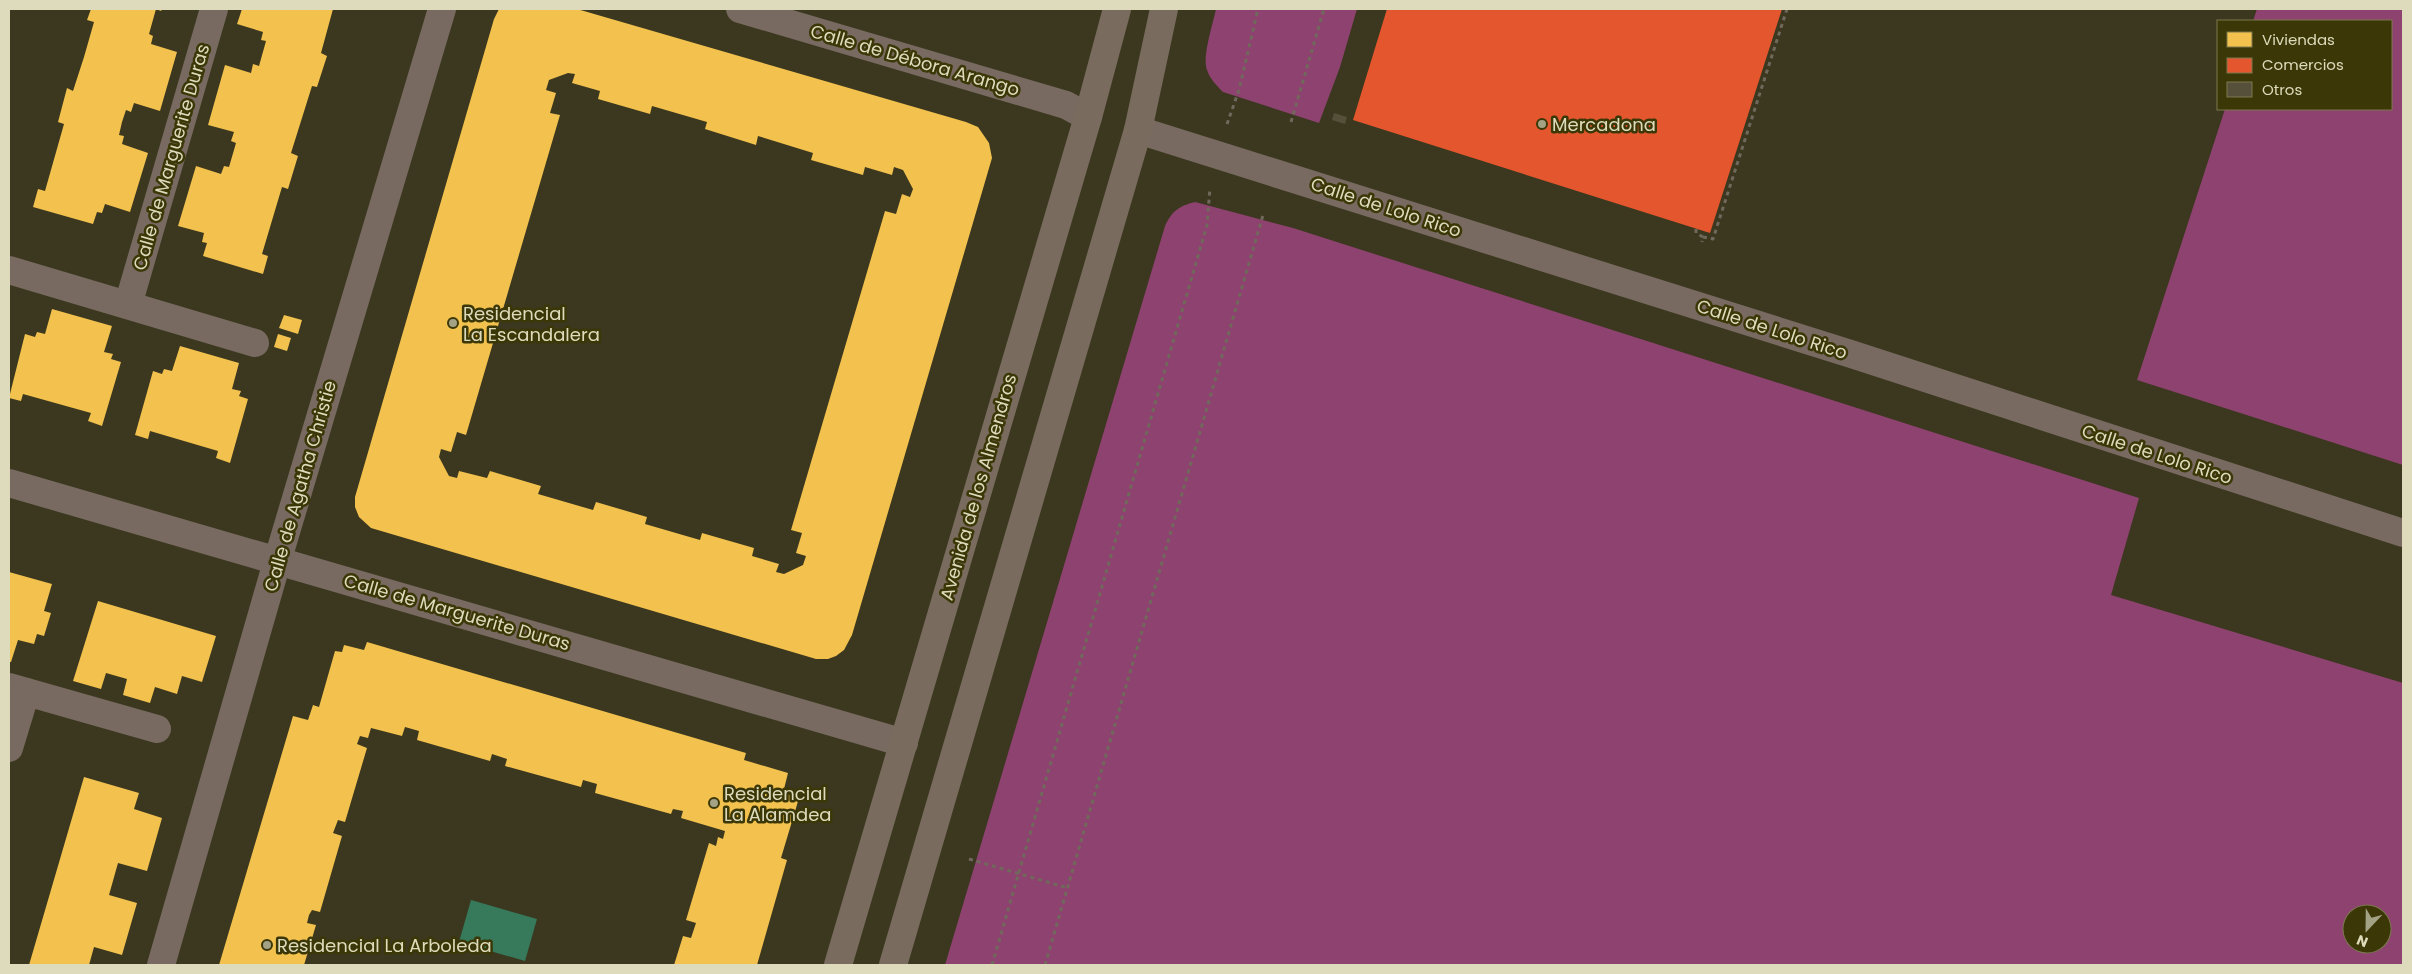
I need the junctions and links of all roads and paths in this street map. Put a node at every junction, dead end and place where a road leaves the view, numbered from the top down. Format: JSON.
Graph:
{"nodes":[{"id":1,"x":214,"y":9,"type":"edge"},
{"id":2,"x":442,"y":9,"type":"edge"},
{"id":3,"x":740,"y":9,"type":"edge"},
{"id":4,"x":1117,"y":9,"type":"edge"},
{"id":5,"x":1164,"y":9,"type":"edge"},
{"id":6,"x":1258,"y":9,"type":"edge"},
{"id":7,"x":1324,"y":9,"type":"edge"},
{"id":8,"x":1787,"y":9,"type":"edge"},
{"id":9,"x":1088,"y":117,"type":"junction"},
{"id":10,"x":1291,"y":122,"type":"dead end"},
{"id":11,"x":1138,"y":130,"type":"junction"},
{"id":12,"x":1218,"y":154,"type":"junction"},
{"id":13,"x":1263,"y":215,"type":"dead end"},
{"id":14,"x":1696,"y":228,"type":"dead end"},
{"id":15,"x":1703,"y":237,"type":"junction"},
{"id":16,"x":1702,"y":242,"type":"dead end"},
{"id":17,"x":9,"y":270,"type":"edge"},
{"id":18,"x":128,"y":305,"type":"junction"},
{"id":19,"x":255,"y":343,"type":"dead end"},
{"id":20,"x":9,"y":483,"type":"edge"},
{"id":21,"x":2403,"y":534,"type":"edge"},
{"id":22,"x":277,"y":562,"type":"junction"},
{"id":23,"x":17,"y":690,"type":"edge"},
{"id":24,"x":157,"y":729,"type":"dead end"},
{"id":25,"x":904,"y":743,"type":"junction"},
{"id":26,"x":9,"y":748,"type":"edge"},
{"id":27,"x":969,"y":858,"type":"dead end"},
{"id":28,"x":1019,"y":873,"type":"junction"},
{"id":29,"x":1068,"y":888,"type":"junction"},
{"id":30,"x":161,"y":965,"type":"edge"},
{"id":31,"x":838,"y":965,"type":"edge"},
{"id":32,"x":893,"y":965,"type":"edge"},
{"id":33,"x":992,"y":965,"type":"edge"},
{"id":34,"x":1046,"y":965,"type":"edge"}],
"edges":[{"from":1,"to":18,"type":"street","name":"Calle de Marguerite Duras"},
{"from":2,"to":22,"type":"street","name":"Calle de Agatha Christie"},
{"from":3,"to":9,"type":"street","name":"Calle de Débora Arango"},
{"from":4,"to":9,"type":"street","name":"Avenida de los Almendros"},
{"from":5,"to":11,"type":"street"},
{"from":6,"to":12,"type":"path"},
{"from":7,"to":10,"type":"path"},
{"from":8,"to":15,"type":"path"},
{"from":9,"to":25,"type":"street","name":"Avenida de los Almendros"},
{"from":11,"to":12,"type":"street","name":"Calle de Lolo Rico"},
{"from":11,"to":32,"type":"street"},
{"from":12,"to":21,"type":"street","name":"Calle de Lolo Rico"},
{"from":12,"to":28,"type":"path"},
{"from":13,"to":29,"type":"path"},
{"from":14,"to":15,"type":"path"},
{"from":15,"to":16,"type":"path"},
{"from":17,"to":18,"type":"street"},
{"from":18,"to":19,"type":"street"},
{"from":20,"to":22,"type":"street","name":"Calle de Marguerite Duras"},
{"from":22,"to":25,"type":"street","name":"Calle de Marguerite Duras"},
{"from":22,"to":30,"type":"street","name":"Calle de Agatha Christie"},
{"from":23,"to":24,"type":"street"},
{"from":23,"to":26,"type":"street"},
{"from":25,"to":31,"type":"street","name":"Avenida de los Almendros"},
{"from":27,"to":28,"type":"path"},
{"from":28,"to":29,"type":"path"},
{"from":28,"to":33,"type":"path"},
{"from":29,"to":34,"type":"path"}]}
